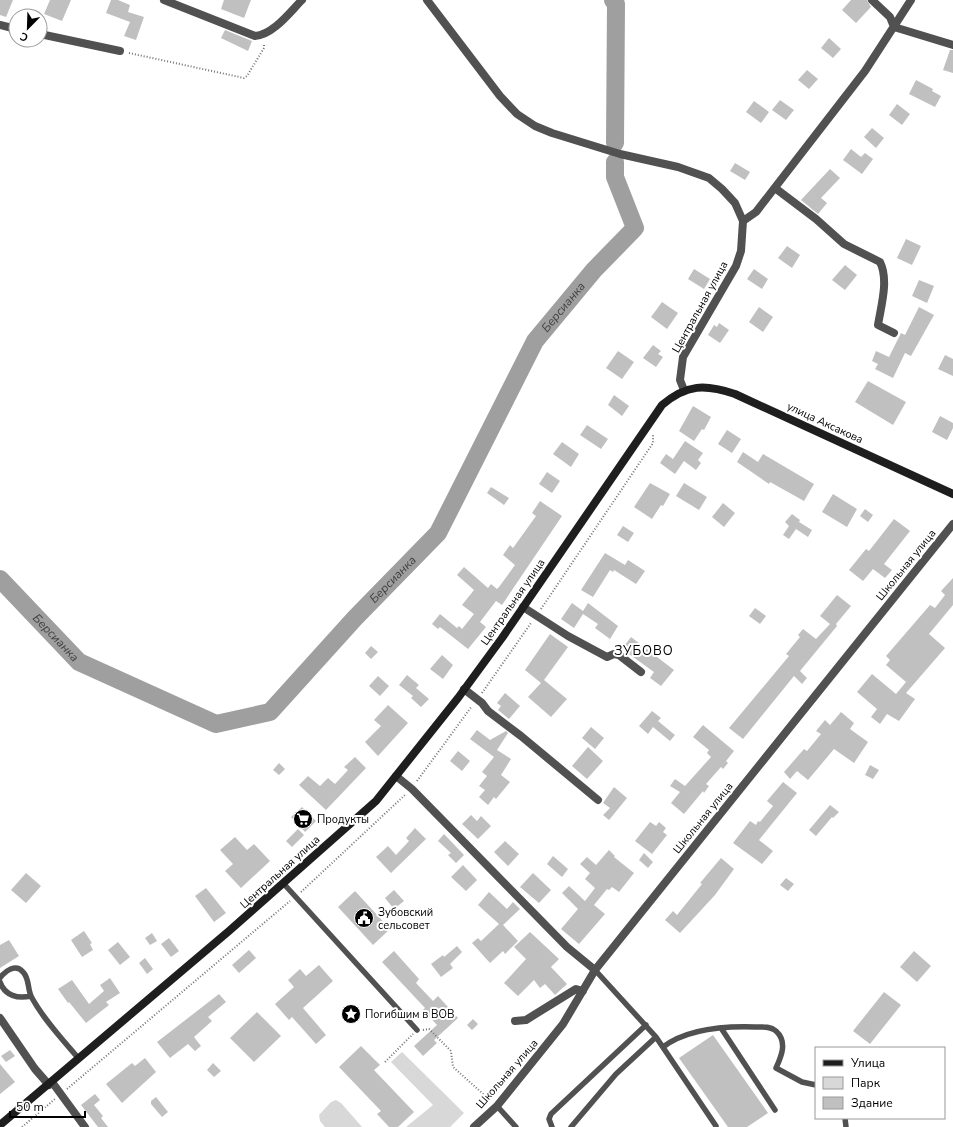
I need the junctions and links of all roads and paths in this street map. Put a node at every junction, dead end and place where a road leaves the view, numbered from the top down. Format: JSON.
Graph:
{"nodes":[{"id":1,"x":164,"y":0,"type":"edge"},
{"id":2,"x":302,"y":0,"type":"edge"},
{"id":3,"x":428,"y":0,"type":"edge"},
{"id":4,"x":872,"y":0,"type":"edge"},
{"id":5,"x":911,"y":0,"type":"edge"},
{"id":6,"x":894,"y":27,"type":"junction"},
{"id":7,"x":48,"y":36,"type":"edge"},
{"id":8,"x":263,"y":36,"type":"junction"},
{"id":9,"x":953,"y":45,"type":"edge"},
{"id":10,"x":120,"y":51,"type":"joint"},
{"id":11,"x":775,"y":188,"type":"junction"},
{"id":12,"x":743,"y":221,"type":"junction"},
{"id":13,"x":894,"y":333,"type":"dead end"},
{"id":14,"x":684,"y":390,"type":"junction"},
{"id":15,"x":953,"y":494,"type":"edge"},
{"id":16,"x":953,"y":524,"type":"edge"},
{"id":17,"x":523,"y":607,"type":"junction"},
{"id":18,"x":641,"y":672,"type":"dead end"},
{"id":19,"x":464,"y":689,"type":"junction"},
{"id":20,"x":396,"y":776,"type":"junction"},
{"id":21,"x":598,"y":800,"type":"dead end"},
{"id":22,"x":283,"y":883,"type":"junction"},
{"id":23,"x":296,"y":897,"type":"junction"},
{"id":24,"x":595,"y":970,"type":"junction"},
{"id":25,"x":0,"y":978,"type":"edge"},
{"id":26,"x":0,"y":982,"type":"edge"},
{"id":27,"x":582,"y":991,"type":"junction"},
{"id":28,"x":31,"y":996,"type":"junction"},
{"id":29,"x":0,"y":1018,"type":"edge"},
{"id":30,"x":515,"y":1021,"type":"dead end"},
{"id":31,"x":646,"y":1024,"type":"junction"},
{"id":32,"x":721,"y":1028,"type":"junction"},
{"id":33,"x":417,"y":1030,"type":"junction"},
{"id":34,"x":656,"y":1037,"type":"junction"},
{"id":35,"x":663,"y":1047,"type":"junction"},
{"id":36,"x":79,"y":1059,"type":"junction"},
{"id":37,"x":385,"y":1062,"type":"dead end"},
{"id":38,"x":50,"y":1083,"type":"junction"},
{"id":39,"x":815,"y":1085,"type":"edge"},
{"id":40,"x":61,"y":1094,"type":"junction"},
{"id":41,"x":497,"y":1106,"type":"junction"},
{"id":42,"x":775,"y":1110,"type":"dead end"},
{"id":43,"x":0,"y":1125,"type":"edge"},
{"id":44,"x":512,"y":1126,"type":"edge"},
{"id":45,"x":716,"y":1126,"type":"dead end"},
{"id":46,"x":22,"y":1127,"type":"edge"},
{"id":47,"x":85,"y":1127,"type":"edge"},
{"id":48,"x":474,"y":1127,"type":"edge"},
{"id":49,"x":552,"y":1127,"type":"edge"},
{"id":50,"x":571,"y":1127,"type":"edge"}],
"edges":[{"from":1,"to":8,"type":"street"},
{"from":2,"to":8,"type":"street"},
{"from":3,"to":12,"type":"street"},
{"from":4,"to":6,"type":"street"},
{"from":5,"to":6,"type":"street"},
{"from":6,"to":9,"type":"street"},
{"from":6,"to":11,"type":"street"},
{"from":7,"to":10,"type":"street"},
{"from":8,"to":10,"type":"path"},
{"from":11,"to":12,"type":"street"},
{"from":11,"to":13,"type":"street"},
{"from":12,"to":14,"type":"street","name":"Центральная улица"},
{"from":14,"to":15,"type":"street","name":"улица Аксакова"},
{"from":14,"to":17,"type":"street","name":"Центральная улица"},
{"from":16,"to":24,"type":"street","name":"Школьная улица"},
{"from":17,"to":18,"type":"street"},
{"from":17,"to":19,"type":"street","name":"Центральная улица"},
{"from":19,"to":20,"type":"street","name":"Центральная улица"},
{"from":19,"to":21,"type":"street"},
{"from":20,"to":22,"type":"street","name":"Центральная улица"},
{"from":20,"to":24,"type":"street"},
{"from":22,"to":23,"type":"lane"},
{"from":22,"to":36,"type":"street","name":"Центральная улица"},
{"from":23,"to":33,"type":"lane"},
{"from":23,"to":40,"type":"path"},
{"from":24,"to":27,"type":"street","name":"Школьная улица"},
{"from":24,"to":31,"type":"lane"},
{"from":25,"to":28,"type":"lane"},
{"from":26,"to":28,"type":"lane"},
{"from":27,"to":30,"type":"street"},
{"from":27,"to":41,"type":"street","name":"Школьная улица"},
{"from":28,"to":36,"type":"lane"},
{"from":29,"to":38,"type":"street"},
{"from":31,"to":34,"type":"lane"},
{"from":31,"to":49,"type":"lane"},
{"from":32,"to":35,"type":"lane"},
{"from":32,"to":39,"type":"lane"},
{"from":32,"to":42,"type":"lane"},
{"from":33,"to":37,"type":"path"},
{"from":33,"to":41,"type":"path"},
{"from":34,"to":35,"type":"lane"},
{"from":34,"to":50,"type":"lane"},
{"from":35,"to":45,"type":"lane"},
{"from":36,"to":38,"type":"street","name":"Центральная улица"},
{"from":38,"to":40,"type":"street"},
{"from":38,"to":43,"type":"street","name":"Центральная улица"},
{"from":40,"to":46,"type":"path"},
{"from":40,"to":47,"type":"street"},
{"from":41,"to":44,"type":"lane"},
{"from":41,"to":48,"type":"street","name":"Школьная улица"}]}
